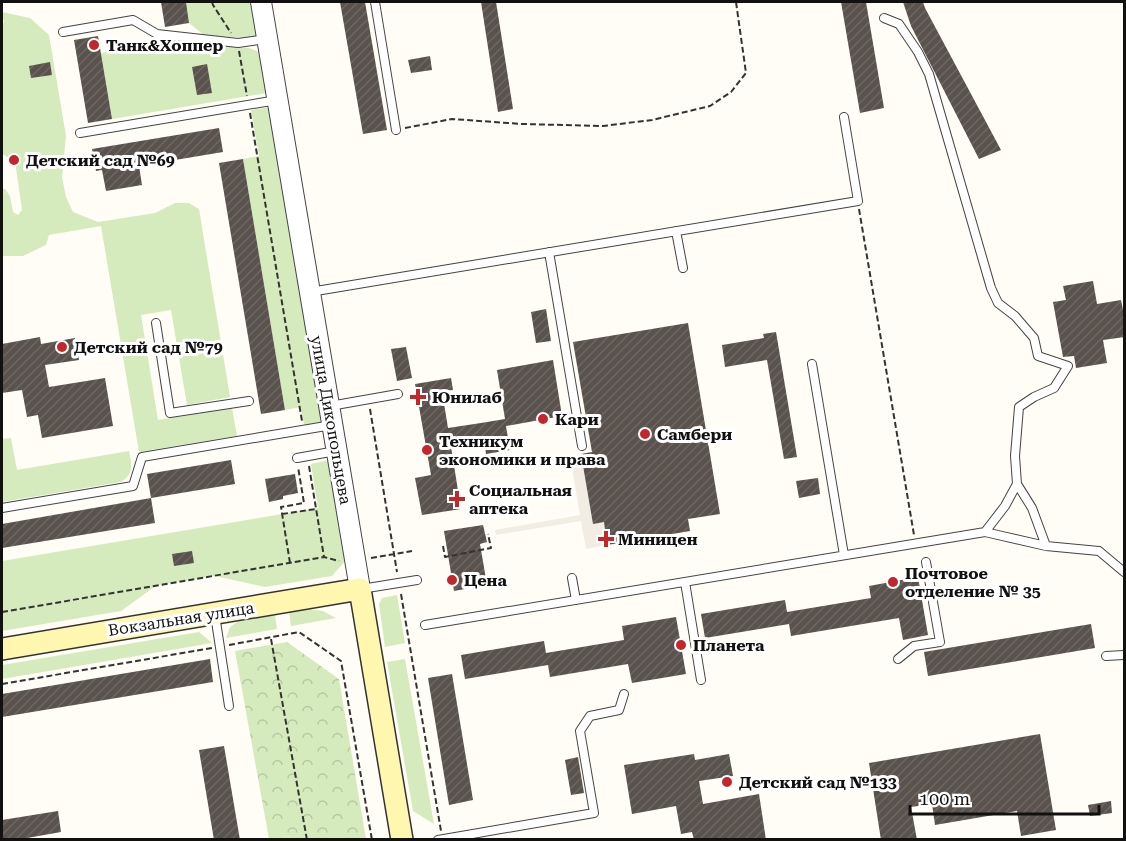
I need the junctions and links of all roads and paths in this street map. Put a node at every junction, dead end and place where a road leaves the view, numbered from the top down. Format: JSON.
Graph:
{"nodes":[{"id":1,"x":261,"y":2,"type":"edge"},
{"id":2,"x":375,"y":2,"type":"edge"},
{"id":3,"x":736,"y":2,"type":"edge"},
{"id":4,"x":214,"y":3,"type":"edge"},
{"id":5,"x":884,"y":18,"type":"dead end"},
{"id":6,"x":63,"y":32,"type":"dead end"},
{"id":7,"x":267,"y":39,"type":"junction"},
{"id":8,"x":238,"y":44,"type":"junction"},
{"id":9,"x":277,"y":100,"type":"junction"},
{"id":10,"x":248,"y":105,"type":"junction"},
{"id":11,"x":844,"y":117,"type":"dead end"},
{"id":12,"x":396,"y":130,"type":"joint"},
{"id":13,"x":80,"y":133,"type":"dead end"},
{"id":14,"x":858,"y":201,"type":"junction"},
{"id":15,"x":676,"y":231,"type":"junction"},
{"id":16,"x":549,"y":252,"type":"junction"},
{"id":17,"x":683,"y":268,"type":"dead end"},
{"id":18,"x":310,"y":292,"type":"junction"},
{"id":19,"x":156,"y":323,"type":"dead end"},
{"id":20,"x":812,"y":364,"type":"dead end"},
{"id":21,"x":398,"y":394,"type":"dead end"},
{"id":22,"x":368,"y":400,"type":"junction"},
{"id":23,"x":249,"y":401,"type":"dead end"},
{"id":24,"x":330,"y":416,"type":"junction"},
{"id":25,"x":303,"y":430,"type":"junction"},
{"id":26,"x":582,"y":446,"type":"dead end"},
{"id":27,"x":336,"y":451,"type":"junction"},
{"id":28,"x":307,"y":456,"type":"junction"},
{"id":29,"x":297,"y":458,"type":"joint"},
{"id":30,"x":1017,"y":484,"type":"junction"},
{"id":31,"x":2,"y":508,"type":"edge"},
{"id":32,"x":316,"y":508,"type":"junction"},
{"id":33,"x":282,"y":514,"type":"junction"},
{"id":34,"x":985,"y":532,"type":"junction"},
{"id":35,"x":488,"y":534,"type":"dead end"},
{"id":36,"x":916,"y":544,"type":"junction"},
{"id":37,"x":443,"y":546,"type":"dead end"},
{"id":38,"x":1046,"y":546,"type":"junction"},
{"id":39,"x":412,"y":551,"type":"dead end"},
{"id":40,"x":394,"y":554,"type":"junction"},
{"id":41,"x":844,"y":555,"type":"junction"},
{"id":42,"x":324,"y":557,"type":"junction"},
{"id":43,"x":368,"y":559,"type":"dead end"},
{"id":44,"x":926,"y":562,"type":"dead end"},
{"id":45,"x":290,"y":563,"type":"junction"},
{"id":46,"x":345,"y":563,"type":"dead end"},
{"id":47,"x":397,"y":572,"type":"dead end"},
{"id":48,"x":1125,"y":572,"type":"edge"},
{"id":49,"x":572,"y":578,"type":"dead end"},
{"id":50,"x":417,"y":580,"type":"dead end"},
{"id":51,"x":685,"y":582,"type":"junction"},
{"id":52,"x":360,"y":590,"type":"junction"},
{"id":53,"x":400,"y":592,"type":"dead end"},
{"id":54,"x":576,"y":600,"type":"junction"},
{"id":55,"x":2,"y":612,"type":"edge"},
{"id":56,"x":214,"y":614,"type":"junction"},
{"id":57,"x":425,"y":625,"type":"dead end"},
{"id":58,"x":270,"y":637,"type":"junction"},
{"id":59,"x":220,"y":646,"type":"junction"},
{"id":60,"x":2,"y":649,"type":"edge"},
{"id":61,"x":1125,"y":655,"type":"edge"},
{"id":62,"x":1106,"y":656,"type":"dead end"},
{"id":63,"x":898,"y":658,"type":"dead end"},
{"id":64,"x":701,"y":680,"type":"dead end"},
{"id":65,"x":2,"y":684,"type":"edge"},
{"id":66,"x":624,"y":694,"type":"dead end"},
{"id":67,"x":229,"y":706,"type":"dead end"},
{"id":68,"x":440,"y":839,"type":"edge"},
{"id":69,"x":307,"y":840,"type":"edge"},
{"id":70,"x":372,"y":840,"type":"edge"},
{"id":71,"x":402,"y":840,"type":"edge"}],
"edges":[{"from":1,"to":7,"type":"street","name":"улица Дикопольцева"},
{"from":2,"to":12,"type":"lane"},
{"from":3,"to":12,"type":"path"},
{"from":4,"to":8,"type":"path"},
{"from":5,"to":30,"type":"lane"},
{"from":6,"to":8,"type":"lane"},
{"from":7,"to":8,"type":"lane"},
{"from":7,"to":9,"type":"street","name":"улица Дикопольцева"},
{"from":8,"to":10,"type":"path"},
{"from":9,"to":10,"type":"lane"},
{"from":9,"to":18,"type":"street","name":"улица Дикопольцева"},
{"from":10,"to":13,"type":"lane"},
{"from":10,"to":25,"type":"path"},
{"from":11,"to":14,"type":"lane"},
{"from":14,"to":15,"type":"lane"},
{"from":14,"to":36,"type":"path"},
{"from":15,"to":16,"type":"lane"},
{"from":15,"to":17,"type":"lane"},
{"from":16,"to":18,"type":"lane"},
{"from":16,"to":26,"type":"lane"},
{"from":18,"to":24,"type":"street","name":"улица Дикопольцева"},
{"from":19,"to":23,"type":"lane"},
{"from":20,"to":41,"type":"lane"},
{"from":21,"to":22,"type":"lane"},
{"from":22,"to":24,"type":"lane"},
{"from":22,"to":40,"type":"path"},
{"from":24,"to":25,"type":"lane"},
{"from":24,"to":27,"type":"street","name":"улица Дикопольцева"},
{"from":25,"to":31,"type":"lane"},
{"from":27,"to":28,"type":"lane"},
{"from":27,"to":52,"type":"street","name":"улица Дикопольцева"},
{"from":28,"to":29,"type":"lane"},
{"from":28,"to":32,"type":"path"},
{"from":29,"to":33,"type":"path"},
{"from":30,"to":34,"type":"lane"},
{"from":30,"to":38,"type":"lane"},
{"from":32,"to":33,"type":"path"},
{"from":32,"to":42,"type":"path"},
{"from":33,"to":45,"type":"path"},
{"from":34,"to":36,"type":"lane"},
{"from":34,"to":38,"type":"lane"},
{"from":35,"to":37,"type":"path"},
{"from":36,"to":41,"type":"lane"},
{"from":38,"to":48,"type":"lane"},
{"from":39,"to":40,"type":"path"},
{"from":40,"to":43,"type":"path"},
{"from":40,"to":47,"type":"path"},
{"from":41,"to":51,"type":"lane"},
{"from":42,"to":45,"type":"path"},
{"from":42,"to":46,"type":"path"},
{"from":44,"to":63,"type":"lane"},
{"from":45,"to":55,"type":"path"},
{"from":49,"to":54,"type":"lane"},
{"from":50,"to":52,"type":"lane"},
{"from":51,"to":54,"type":"lane"},
{"from":51,"to":64,"type":"lane"},
{"from":52,"to":56,"type":"main road","name":"Вокзальная улица"},
{"from":52,"to":71,"type":"main road","name":"улица Дикопольцева"},
{"from":53,"to":68,"type":"path"},
{"from":54,"to":57,"type":"lane"},
{"from":56,"to":59,"type":"lane"},
{"from":56,"to":60,"type":"main road","name":"Вокзальная улица"},
{"from":58,"to":59,"type":"path"},
{"from":58,"to":69,"type":"path"},
{"from":58,"to":70,"type":"path"},
{"from":59,"to":65,"type":"path"},
{"from":59,"to":67,"type":"lane"},
{"from":61,"to":62,"type":"lane"},
{"from":66,"to":68,"type":"lane"}]}
